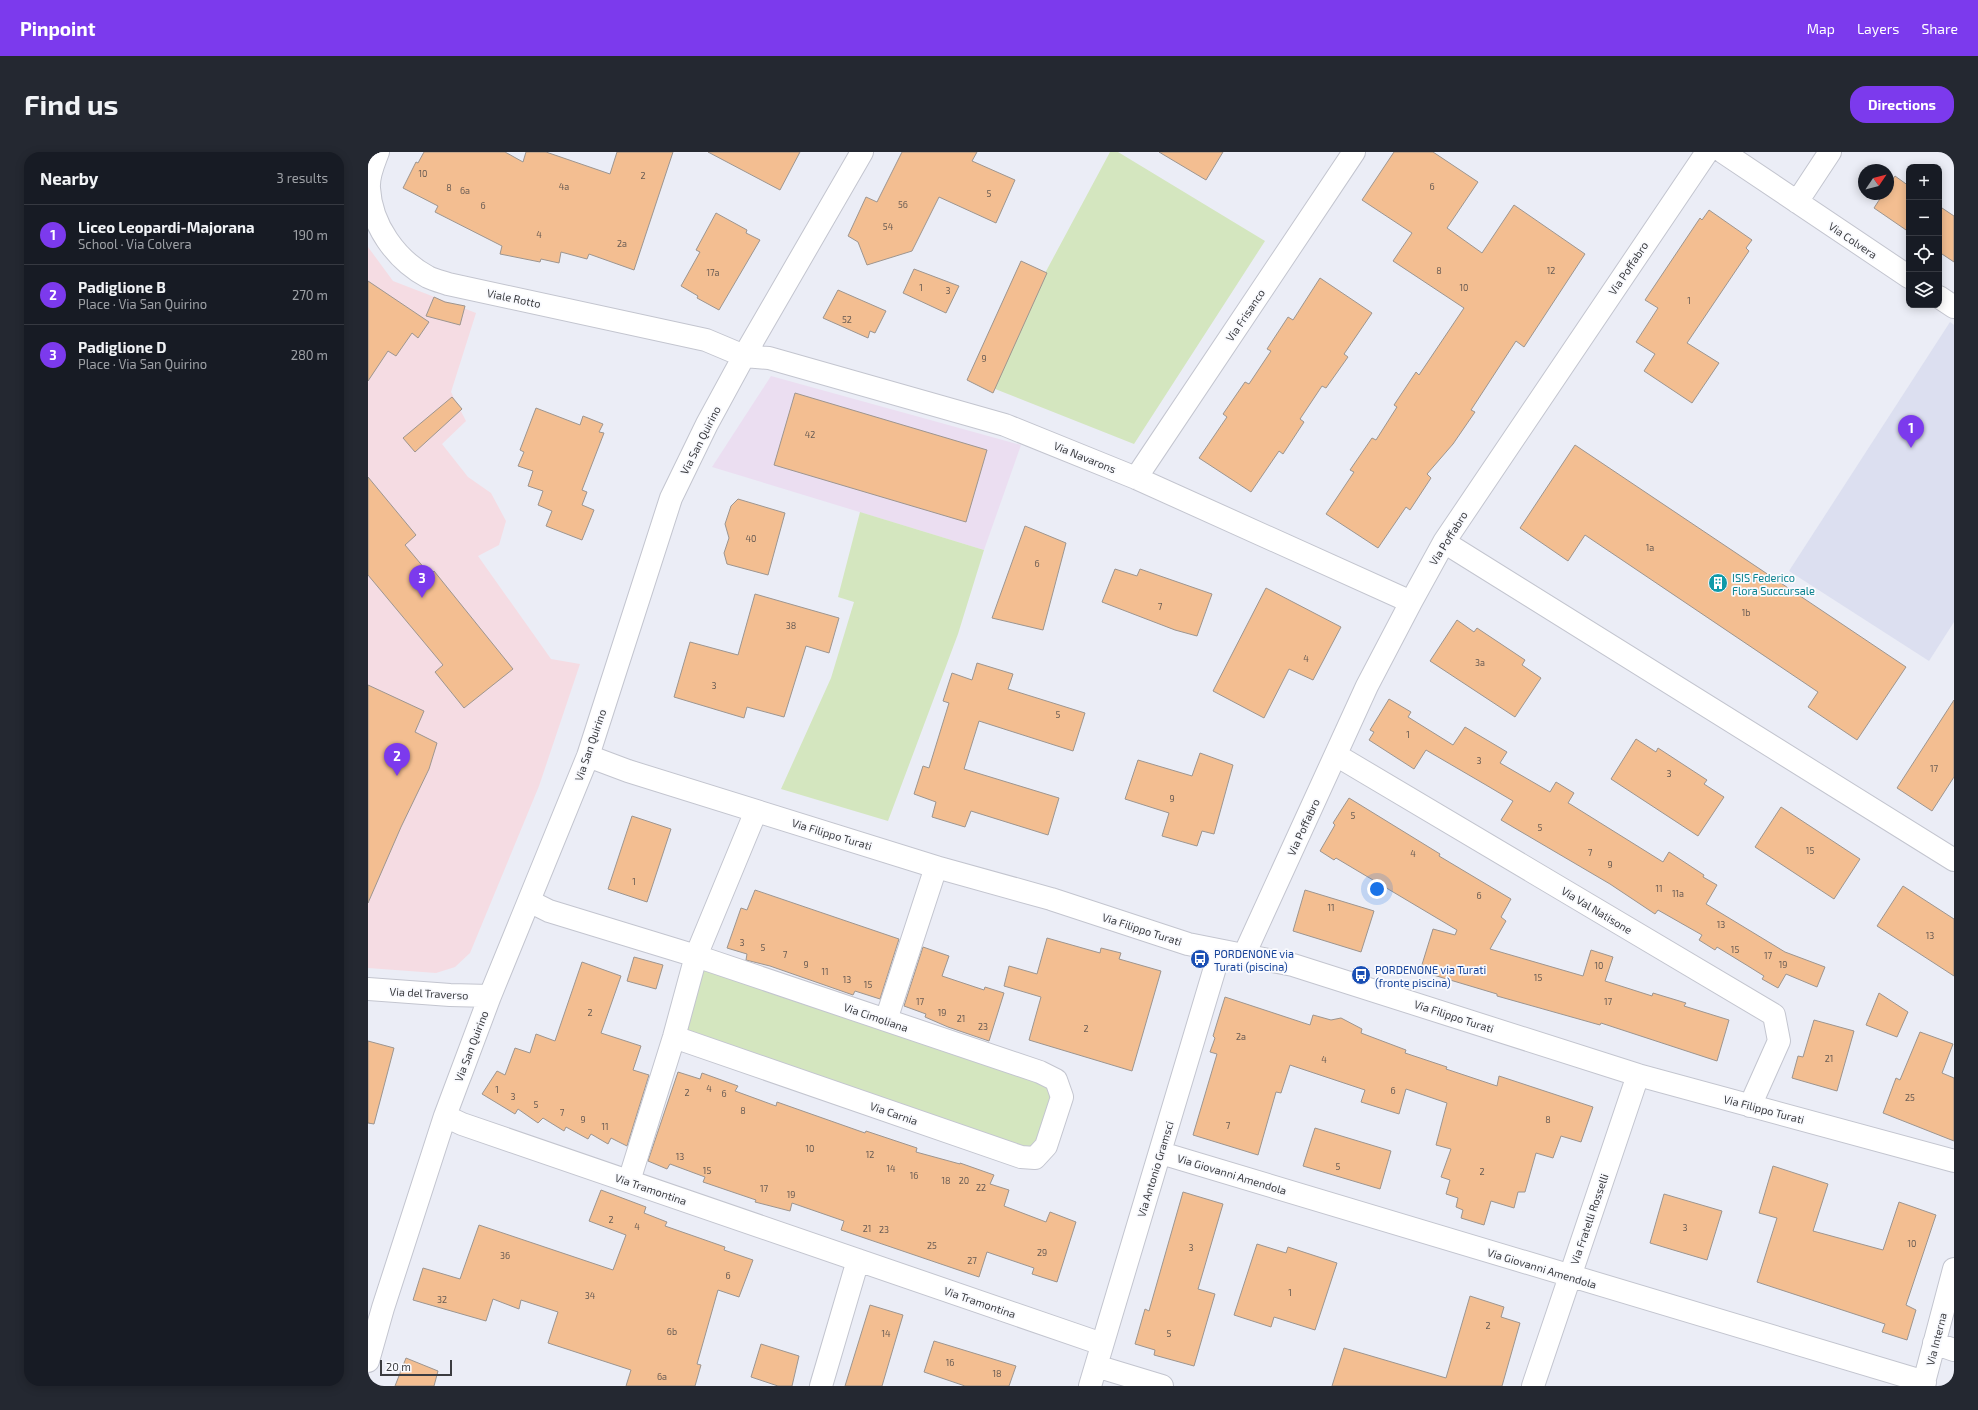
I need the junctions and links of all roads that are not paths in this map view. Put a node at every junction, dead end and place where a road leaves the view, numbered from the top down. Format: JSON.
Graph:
{"nodes":[{"id":1,"x":378,"y":152,"type":"edge"},
{"id":2,"x":862,"y":152,"type":"edge"},
{"id":3,"x":1354,"y":152,"type":"edge"},
{"id":4,"x":1707,"y":152,"type":"edge"},
{"id":5,"x":1723,"y":152,"type":"edge"},
{"id":6,"x":1830,"y":152,"type":"edge"},
{"id":7,"x":1797,"y":202,"type":"junction"},
{"id":8,"x":1906,"y":275,"type":"edge"},
{"id":9,"x":1942,"y":299,"type":"edge"},
{"id":10,"x":1954,"y":307,"type":"edge"},
{"id":11,"x":744,"y":356,"type":"junction"},
{"id":12,"x":1136,"y":478,"type":"junction"},
{"id":13,"x":1444,"y":542,"type":"junction"},
{"id":14,"x":1411,"y":602,"type":"junction"},
{"id":15,"x":1336,"y":755,"type":"junction"},
{"id":16,"x":588,"y":756,"type":"junction"},
{"id":17,"x":756,"y":811,"type":"junction"},
{"id":18,"x":1954,"y":860,"type":"edge"},
{"id":19,"x":936,"y":867,"type":"junction"},
{"id":20,"x":529,"y":901,"type":"junction"},
{"id":21,"x":1220,"y":952,"type":"junction"},
{"id":22,"x":1244,"y":955,"type":"junction"},
{"id":23,"x":696,"y":956,"type":"junction"},
{"id":24,"x":368,"y":989,"type":"edge"},
{"id":25,"x":490,"y":996,"type":"junction"},
{"id":26,"x":886,"y":1020,"type":"junction"},
{"id":27,"x":674,"y":1038,"type":"junction"},
{"id":28,"x":1638,"y":1075,"type":"junction"},
{"id":29,"x":1056,"y":1080,"type":"joint"},
{"id":30,"x":1750,"y":1106,"type":"junction"},
{"id":31,"x":445,"y":1116,"type":"junction"},
{"id":32,"x":1161,"y":1152,"type":"junction"},
{"id":33,"x":1954,"y":1161,"type":"edge"},
{"id":34,"x":629,"y":1181,"type":"junction"},
{"id":35,"x":858,"y":1260,"type":"junction"},
{"id":36,"x":1954,"y":1269,"type":"edge"},
{"id":37,"x":1570,"y":1277,"type":"junction"},
{"id":38,"x":375,"y":1305,"type":"edge"},
{"id":39,"x":1102,"y":1344,"type":"junction"},
{"id":40,"x":1944,"y":1346,"type":"edge"},
{"id":41,"x":368,"y":1361,"type":"edge"},
{"id":42,"x":1093,"y":1376,"type":"edge"},
{"id":43,"x":1924,"y":1384,"type":"edge"},
{"id":44,"x":821,"y":1386,"type":"edge"},
{"id":45,"x":1162,"y":1386,"type":"edge"},
{"id":46,"x":1533,"y":1386,"type":"edge"}],
"edges":[{"from":1,"to":11,"type":"street","name":"Viale Rotto"},
{"from":2,"to":11,"type":"street","name":"Via San Quirino"},
{"from":3,"to":12,"type":"street","name":"Via Frisanco"},
{"from":4,"to":13,"type":"street","name":"Via Poffabro"},
{"from":5,"to":7,"type":"street","name":"Via Colvera"},
{"from":6,"to":7,"type":"street"},
{"from":7,"to":8,"type":"street","name":"Via Colvera"},
{"from":9,"to":10,"type":"street"},
{"from":11,"to":12,"type":"street","name":"Via Navarons"},
{"from":11,"to":16,"type":"street","name":"Via San Quirino"},
{"from":12,"to":14,"type":"street","name":"Via Navarons"},
{"from":13,"to":14,"type":"street","name":"Via Poffabro"},
{"from":13,"to":18,"type":"street"},
{"from":14,"to":15,"type":"street","name":"Via Poffabro"},
{"from":15,"to":22,"type":"street","name":"Via Poffabro"},
{"from":15,"to":30,"type":"street","name":"Via Val Natisone"},
{"from":16,"to":17,"type":"street","name":"Via Filippo Turati"},
{"from":16,"to":20,"type":"street","name":"Via San Quirino"},
{"from":17,"to":19,"type":"street","name":"Via Filippo Turati"},
{"from":17,"to":23,"type":"street"},
{"from":19,"to":21,"type":"street","name":"Via Filippo Turati"},
{"from":19,"to":26,"type":"street"},
{"from":20,"to":23,"type":"street","name":"Via Cimoliana"},
{"from":20,"to":25,"type":"street","name":"Via San Quirino"},
{"from":21,"to":22,"type":"street","name":"Via Filippo Turati"},
{"from":21,"to":32,"type":"street","name":"Via Antonio Gramsci"},
{"from":22,"to":28,"type":"street","name":"Via Filippo Turati"},
{"from":23,"to":26,"type":"street","name":"Via Cimoliana"},
{"from":23,"to":27,"type":"street"},
{"from":24,"to":25,"type":"street","name":"Via del Traverso"},
{"from":25,"to":31,"type":"street","name":"Via San Quirino"},
{"from":26,"to":29,"type":"street","name":"Via Cimoliana"},
{"from":27,"to":29,"type":"street","name":"Via Carnia"},
{"from":27,"to":34,"type":"street"},
{"from":28,"to":30,"type":"street","name":"Via Filippo Turati"},
{"from":28,"to":37,"type":"street","name":"Via Fratelli Rosselli"},
{"from":30,"to":33,"type":"street","name":"Via Filippo Turati"},
{"from":31,"to":34,"type":"street","name":"Via Tramontina"},
{"from":31,"to":38,"type":"street","name":"Via San Quirino"},
{"from":32,"to":37,"type":"street","name":"Via Giovanni Amendola"},
{"from":32,"to":39,"type":"street","name":"Via Antonio Gramsci"},
{"from":34,"to":35,"type":"street","name":"Via Tramontina"},
{"from":35,"to":39,"type":"street","name":"Via Tramontina"},
{"from":35,"to":44,"type":"street"},
{"from":36,"to":40,"type":"street","name":"Via Interna"},
{"from":37,"to":43,"type":"street","name":"Via Giovanni Amendola"},
{"from":37,"to":46,"type":"street","name":"Via Fratelli Rosselli"},
{"from":38,"to":41,"type":"street","name":"Via San Quirino"},
{"from":39,"to":42,"type":"street","name":"Via Antonio Gramsci"},
{"from":40,"to":43,"type":"street","name":"Via Interna"},
{"from":42,"to":45,"type":"street"}]}
